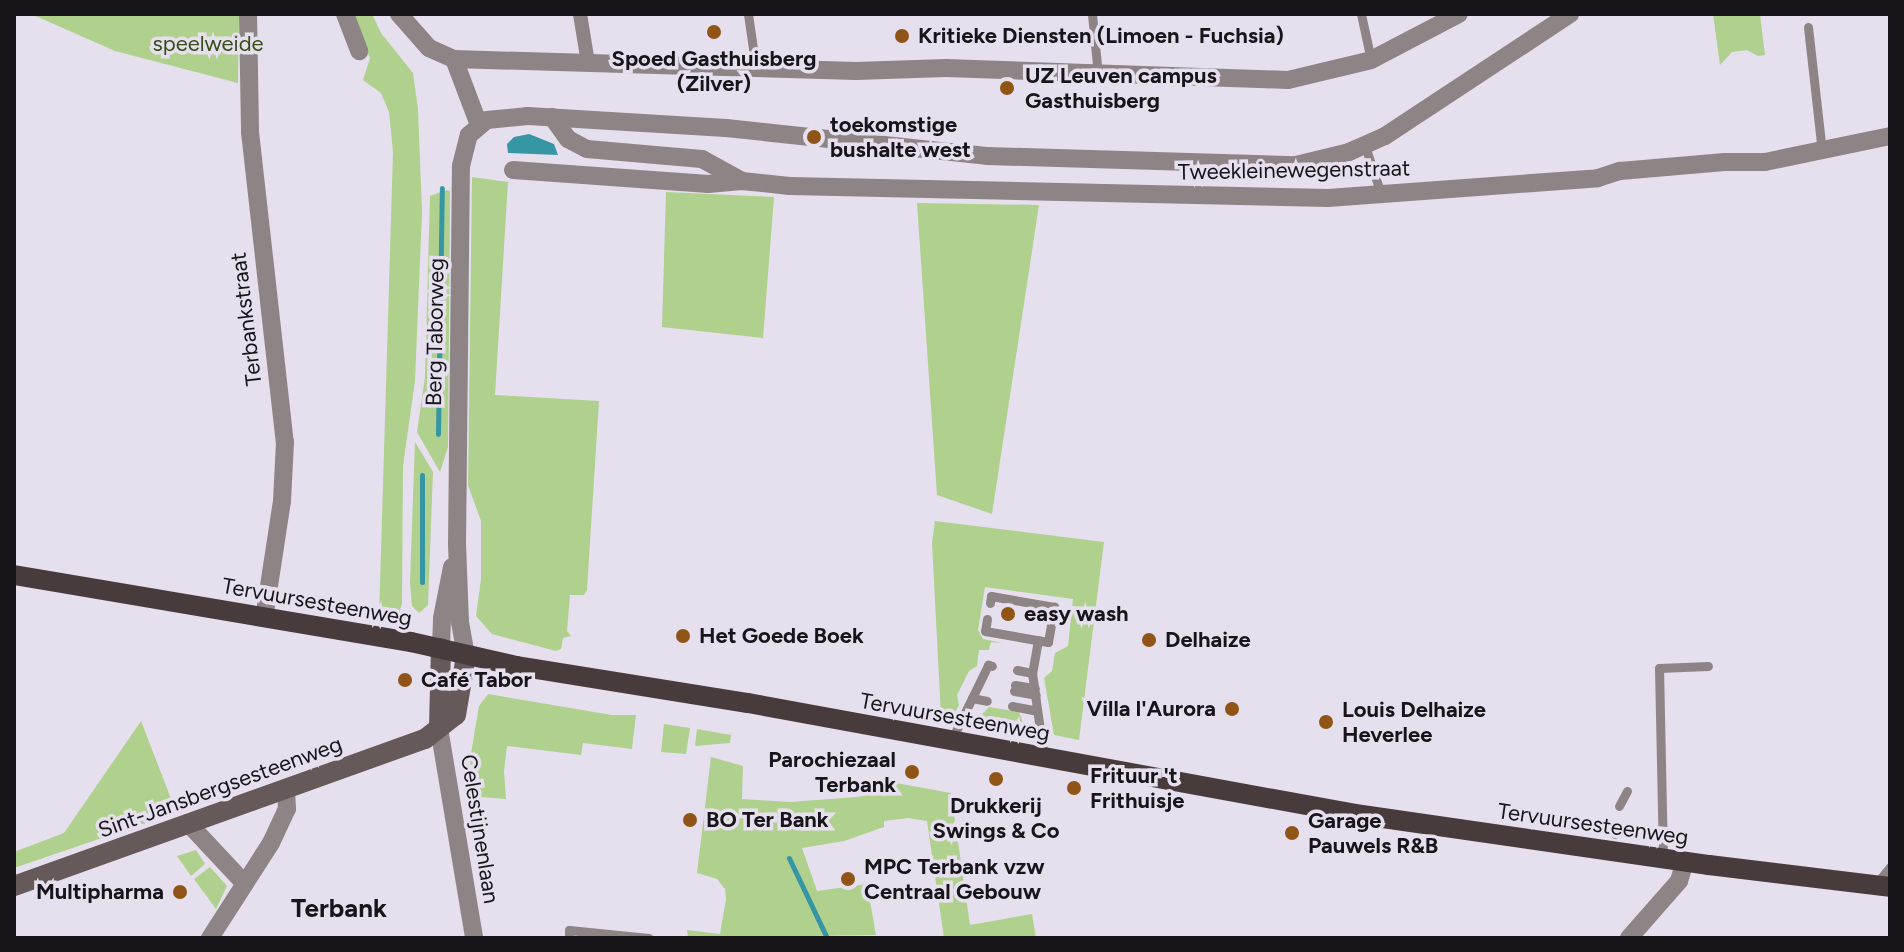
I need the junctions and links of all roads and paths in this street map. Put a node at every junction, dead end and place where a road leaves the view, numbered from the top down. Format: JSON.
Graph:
{"nodes":[{"id":1,"x":248,"y":14,"type":"edge"},
{"id":2,"x":345,"y":14,"type":"edge"},
{"id":3,"x":399,"y":14,"type":"edge"},
{"id":4,"x":580,"y":14,"type":"edge"},
{"id":5,"x":748,"y":14,"type":"edge"},
{"id":6,"x":1092,"y":14,"type":"edge"},
{"id":7,"x":1361,"y":14,"type":"edge"},
{"id":8,"x":1459,"y":14,"type":"edge"},
{"id":9,"x":1570,"y":14,"type":"edge"},
{"id":10,"x":1808,"y":27,"type":"dead end"},
{"id":11,"x":359,"y":51,"type":"dead end"},
{"id":12,"x":454,"y":59,"type":"junction"},
{"id":13,"x":1371,"y":60,"type":"junction"},
{"id":14,"x":755,"y":62,"type":"junction"},
{"id":15,"x":588,"y":63,"type":"junction"},
{"id":16,"x":1098,"y":75,"type":"junction"},
{"id":17,"x":552,"y":117,"type":"junction"},
{"id":18,"x":479,"y":125,"type":"junction"},
{"id":19,"x":1890,"y":136,"type":"edge"},
{"id":20,"x":1365,"y":146,"type":"junction"},
{"id":21,"x":1822,"y":151,"type":"junction"},
{"id":22,"x":513,"y":170,"type":"dead end"},
{"id":23,"x":742,"y":181,"type":"junction"},
{"id":24,"x":1381,"y":194,"type":"junction"},
{"id":25,"x":457,"y":544,"type":"junction"},
{"id":26,"x":14,"y":575,"type":"edge"},
{"id":27,"x":990,"y":603,"type":"dead end"},
{"id":28,"x":264,"y":618,"type":"junction"},
{"id":29,"x":987,"y":619,"type":"dead end"},
{"id":30,"x":1000,"y":621,"type":"dead end"},
{"id":31,"x":1012,"y":623,"type":"dead end"},
{"id":32,"x":1025,"y":626,"type":"dead end"},
{"id":33,"x":998,"y":633,"type":"junction"},
{"id":34,"x":1010,"y":635,"type":"junction"},
{"id":35,"x":1024,"y":638,"type":"junction"},
{"id":36,"x":1038,"y":640,"type":"junction"},
{"id":37,"x":441,"y":648,"type":"junction"},
{"id":38,"x":466,"y":656,"type":"junction"},
{"id":39,"x":992,"y":666,"type":"dead end"},
{"id":40,"x":1708,"y":666,"type":"dead end"},
{"id":41,"x":1017,"y":670,"type":"dead end"},
{"id":42,"x":1032,"y":673,"type":"junction"},
{"id":43,"x":1015,"y":688,"type":"dead end"},
{"id":44,"x":1035,"y":692,"type":"junction"},
{"id":45,"x":972,"y":698,"type":"junction"},
{"id":46,"x":987,"y":701,"type":"dead end"},
{"id":47,"x":1012,"y":706,"type":"dead end"},
{"id":48,"x":1037,"y":711,"type":"junction"},
{"id":49,"x":439,"y":728,"type":"junction"},
{"id":50,"x":951,"y":741,"type":"junction"},
{"id":51,"x":1044,"y":758,"type":"junction"},
{"id":52,"x":286,"y":790,"type":"junction"},
{"id":53,"x":1627,"y":791,"type":"dead end"},
{"id":54,"x":1619,"y":806,"type":"dead end"},
{"id":55,"x":188,"y":823,"type":"junction"},
{"id":56,"x":1663,"y":858,"type":"junction"},
{"id":57,"x":1685,"y":861,"type":"junction"},
{"id":58,"x":1890,"y":867,"type":"edge"},
{"id":59,"x":245,"y":884,"type":"junction"},
{"id":60,"x":14,"y":886,"type":"edge"},
{"id":61,"x":1882,"y":886,"type":"edge"},
{"id":62,"x":210,"y":938,"type":"edge"},
{"id":63,"x":474,"y":938,"type":"edge"},
{"id":64,"x":569,"y":938,"type":"edge"},
{"id":65,"x":649,"y":938,"type":"edge"},
{"id":66,"x":1629,"y":938,"type":"edge"}],
"edges":[{"from":1,"to":28,"type":"street","name":"Terbankstraat"},
{"from":2,"to":11,"type":"street"},
{"from":3,"to":12,"type":"street"},
{"from":4,"to":15,"type":"street"},
{"from":5,"to":14,"type":"lane"},
{"from":6,"to":16,"type":"lane"},
{"from":7,"to":13,"type":"lane"},
{"from":8,"to":13,"type":"street"},
{"from":9,"to":20,"type":"street"},
{"from":10,"to":21,"type":"lane"},
{"from":12,"to":15,"type":"street"},
{"from":12,"to":18,"type":"street"},
{"from":13,"to":16,"type":"street"},
{"from":14,"to":15,"type":"street"},
{"from":14,"to":16,"type":"street"},
{"from":17,"to":18,"type":"street"},
{"from":17,"to":20,"type":"street"},
{"from":17,"to":23,"type":"street","name":"Tweekleinewegenstraat"},
{"from":18,"to":25,"type":"street","name":"Berg Taborweg"},
{"from":19,"to":21,"type":"street","name":"Tweekleinewegenstraat"},
{"from":20,"to":24,"type":"lane"},
{"from":21,"to":24,"type":"street","name":"Tweekleinewegenstraat"},
{"from":22,"to":23,"type":"street","name":"Tweekleinewegenstraat"},
{"from":23,"to":24,"type":"street","name":"Tweekleinewegenstraat"},
{"from":25,"to":37,"type":"street","name":"Berg Taborweg"},
{"from":25,"to":38,"type":"street","name":"Berg Taborweg"},
{"from":26,"to":28,"type":"main road","name":"Tervuursesteenweg"},
{"from":27,"to":36,"type":"lane"},
{"from":28,"to":37,"type":"main road","name":"Tervuursesteenweg"},
{"from":29,"to":33,"type":"lane"},
{"from":30,"to":33,"type":"lane"},
{"from":31,"to":34,"type":"lane"},
{"from":32,"to":35,"type":"lane"},
{"from":33,"to":34,"type":"lane"},
{"from":34,"to":35,"type":"lane"},
{"from":35,"to":36,"type":"lane"},
{"from":36,"to":42,"type":"lane"},
{"from":37,"to":38,"type":"main road","name":"Tervuursesteenweg"},
{"from":37,"to":49,"type":"main road"},
{"from":38,"to":49,"type":"main road","name":"Sint-Jansbergsesteenweg"},
{"from":38,"to":50,"type":"main road","name":"Tervuursesteenweg"},
{"from":39,"to":45,"type":"lane"},
{"from":40,"to":56,"type":"lane"},
{"from":41,"to":42,"type":"lane"},
{"from":42,"to":44,"type":"lane"},
{"from":43,"to":44,"type":"lane"},
{"from":44,"to":48,"type":"lane"},
{"from":45,"to":46,"type":"lane"},
{"from":45,"to":50,"type":"lane"},
{"from":47,"to":48,"type":"lane"},
{"from":48,"to":51,"type":"lane"},
{"from":49,"to":52,"type":"main road","name":"Sint-Jansbergsesteenweg"},
{"from":49,"to":63,"type":"street","name":"Celestijnenlaan"},
{"from":50,"to":51,"type":"main road","name":"Tervuursesteenweg"},
{"from":51,"to":56,"type":"main road","name":"Tervuursesteenweg"},
{"from":52,"to":55,"type":"main road","name":"Sint-Jansbergsesteenweg"},
{"from":52,"to":59,"type":"street"},
{"from":53,"to":54,"type":"lane"},
{"from":55,"to":59,"type":"street"},
{"from":55,"to":60,"type":"main road","name":"Sint-Jansbergsesteenweg"},
{"from":56,"to":57,"type":"main road","name":"Tervuursesteenweg"},
{"from":57,"to":61,"type":"main road","name":"Tervuursesteenweg"},
{"from":57,"to":66,"type":"street"},
{"from":58,"to":61,"type":"lane"},
{"from":59,"to":62,"type":"street"},
{"from":64,"to":65,"type":"lane"}]}
